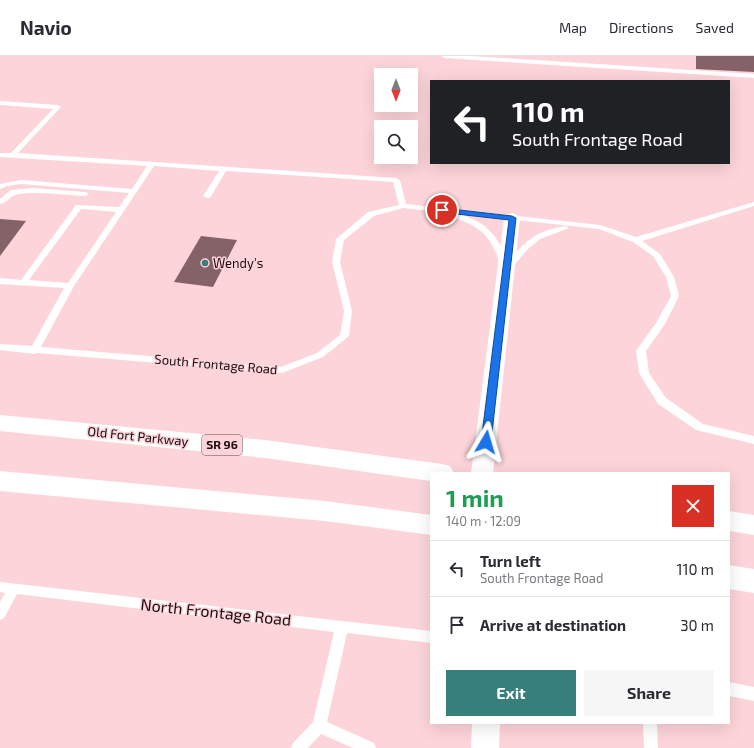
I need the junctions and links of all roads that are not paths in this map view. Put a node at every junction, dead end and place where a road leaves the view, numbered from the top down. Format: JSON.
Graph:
{"nodes":[{"id":1,"x":444,"y":56,"type":"edge"},
{"id":2,"x":754,"y":76,"type":"edge"},
{"id":3,"x":0,"y":103,"type":"edge"},
{"id":4,"x":0,"y":155,"type":"edge"},
{"id":5,"x":13,"y":155,"type":"junction"},
{"id":6,"x":152,"y":164,"type":"junction"},
{"id":7,"x":224,"y":169,"type":"junction"},
{"id":8,"x":0,"y":187,"type":"edge"},
{"id":9,"x":124,"y":190,"type":"junction"},
{"id":10,"x":134,"y":191,"type":"junction"},
{"id":11,"x":207,"y":196,"type":"dead end"},
{"id":12,"x":1,"y":202,"type":"dead end"},
{"id":13,"x":754,"y":204,"type":"edge"},
{"id":14,"x":403,"y":206,"type":"junction"},
{"id":15,"x":122,"y":210,"type":"junction"},
{"id":16,"x":442,"y":210,"type":"junction"},
{"id":17,"x":512,"y":218,"type":"junction"},
{"id":18,"x":581,"y":225,"type":"junction"},
{"id":19,"x":636,"y":240,"type":"junction"},
{"id":20,"x":506,"y":269,"type":"junction"},
{"id":21,"x":0,"y":281,"type":"edge"},
{"id":22,"x":24,"y":283,"type":"junction"},
{"id":23,"x":70,"y":286,"type":"junction"},
{"id":24,"x":0,"y":348,"type":"edge"},
{"id":25,"x":34,"y":350,"type":"junction"},
{"id":26,"x":0,"y":423,"type":"edge"},
{"id":27,"x":754,"y":440,"type":"edge"},
{"id":28,"x":435,"y":472,"type":"edge"},
{"id":29,"x":482,"y":472,"type":"edge"},
{"id":30,"x":0,"y":481,"type":"edge"},
{"id":31,"x":730,"y":521,"type":"edge"},
{"id":32,"x":430,"y":525,"type":"edge"},
{"id":33,"x":754,"y":525,"type":"edge"},
{"id":34,"x":730,"y":577,"type":"edge"},
{"id":35,"x":754,"y":581,"type":"edge"},
{"id":36,"x":0,"y":587,"type":"edge"},
{"id":37,"x":13,"y":589,"type":"junction"},
{"id":38,"x":0,"y":614,"type":"edge"},
{"id":39,"x":342,"y":626,"type":"junction"},
{"id":40,"x":430,"y":637,"type":"edge"},
{"id":41,"x":730,"y":689,"type":"edge"},
{"id":42,"x":754,"y":694,"type":"edge"},
{"id":43,"x":486,"y":724,"type":"edge"},
{"id":44,"x":650,"y":724,"type":"edge"},
{"id":45,"x":319,"y":726,"type":"junction"},
{"id":46,"x":298,"y":748,"type":"edge"},
{"id":47,"x":369,"y":748,"type":"edge"},
{"id":48,"x":485,"y":748,"type":"edge"},
{"id":49,"x":651,"y":748,"type":"edge"}],
"edges":[{"from":1,"to":2,"type":"lane"},
{"from":3,"to":5,"type":"lane"},
{"from":4,"to":5,"type":"lane"},
{"from":5,"to":6,"type":"lane"},
{"from":6,"to":7,"type":"lane"},
{"from":6,"to":10,"type":"lane"},
{"from":7,"to":11,"type":"lane"},
{"from":7,"to":14,"type":"lane"},
{"from":8,"to":9,"type":"lane"},
{"from":9,"to":10,"type":"lane"},
{"from":9,"to":12,"type":"lane"},
{"from":10,"to":15,"type":"lane"},
{"from":13,"to":19,"type":"lane"},
{"from":14,"to":16,"type":"lane","name":"South Frontage Road"},
{"from":14,"to":25,"type":"lane","name":"South Frontage Road"},
{"from":15,"to":22,"type":"lane"},
{"from":15,"to":23,"type":"lane"},
{"from":16,"to":17,"type":"lane","name":"South Frontage Road"},
{"from":16,"to":20,"type":"lane"},
{"from":17,"to":18,"type":"lane","name":"South Frontage Road"},
{"from":17,"to":20,"type":"street"},
{"from":18,"to":19,"type":"lane","name":"South Frontage Road"},
{"from":18,"to":20,"type":"lane"},
{"from":19,"to":27,"type":"lane","name":"South Frontage Road"},
{"from":20,"to":29,"type":"street"},
{"from":21,"to":22,"type":"lane"},
{"from":22,"to":23,"type":"lane"},
{"from":23,"to":25,"type":"lane"},
{"from":24,"to":25,"type":"lane","name":"South Frontage Road"},
{"from":26,"to":28,"type":"main road","name":"Old Fort Parkway","number":"SR 96"},
{"from":30,"to":32,"type":"main road"},
{"from":31,"to":33,"type":"main road"},
{"from":34,"to":35,"type":"main road"},
{"from":36,"to":37,"type":"lane","name":"North Frontage Road"},
{"from":37,"to":38,"type":"lane"},
{"from":37,"to":39,"type":"lane","name":"North Frontage Road"},
{"from":39,"to":40,"type":"lane","name":"North Frontage Road"},
{"from":39,"to":45,"type":"lane"},
{"from":41,"to":42,"type":"lane"},
{"from":43,"to":48,"type":"street"},
{"from":44,"to":49,"type":"lane"},
{"from":45,"to":46,"type":"lane"},
{"from":45,"to":47,"type":"lane"}]}
